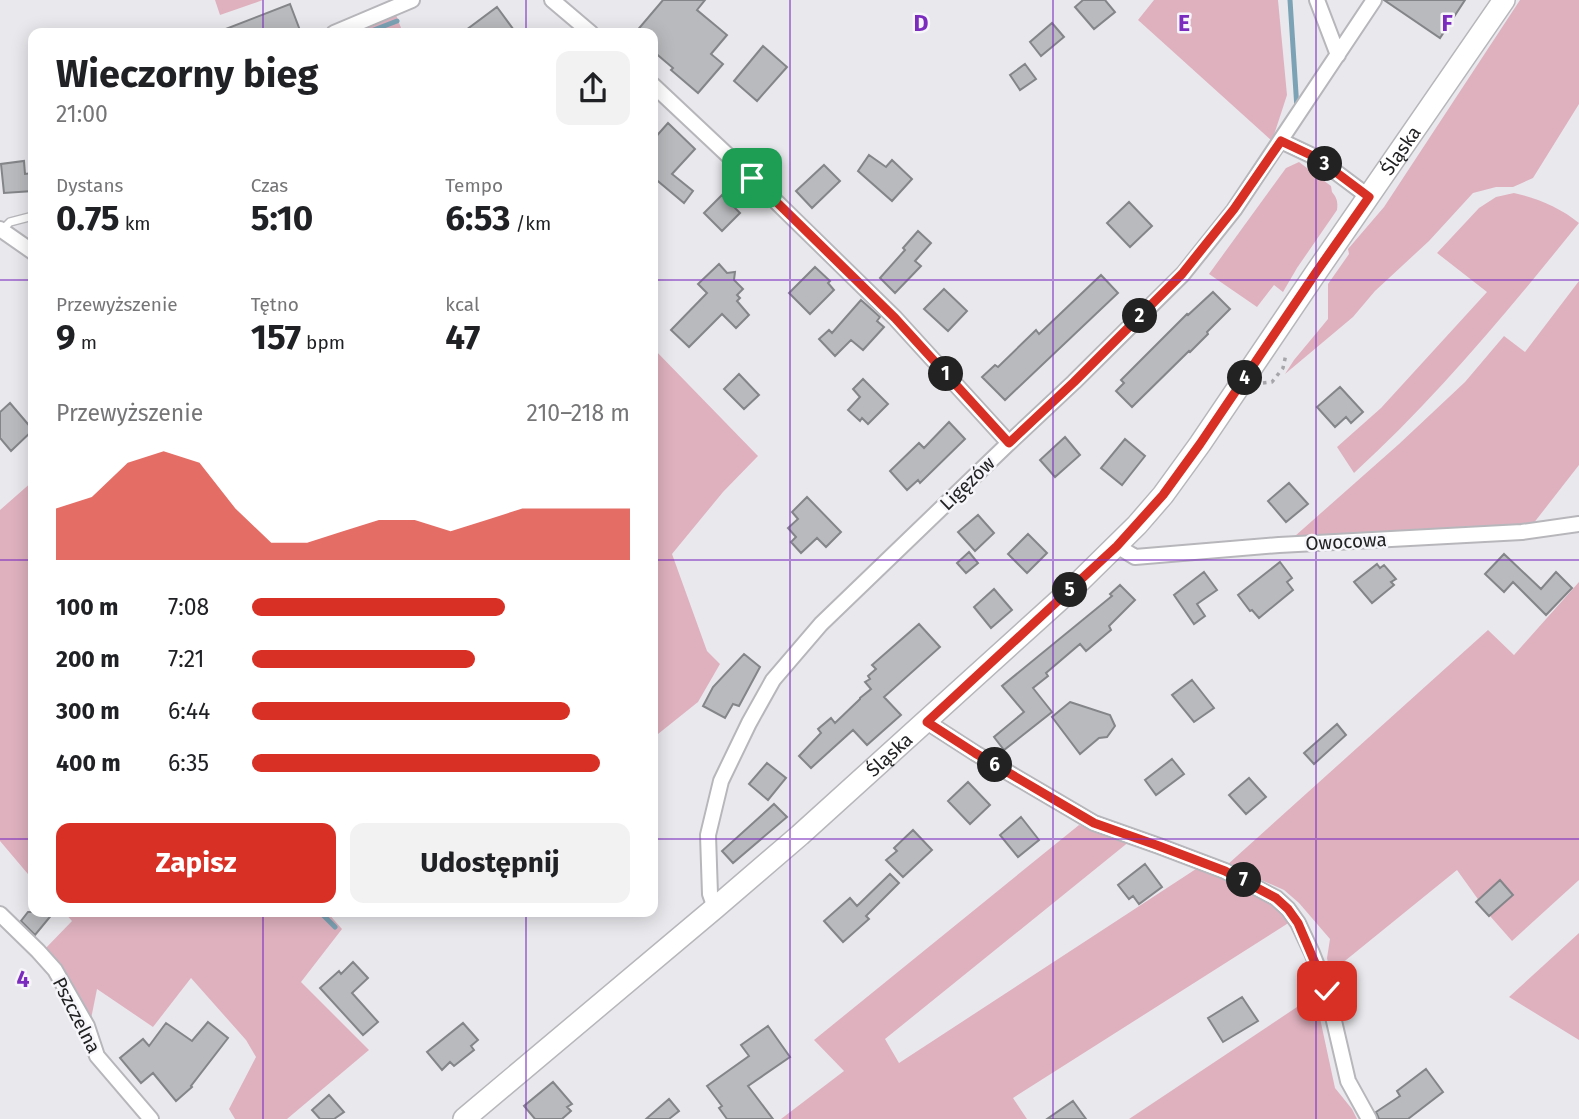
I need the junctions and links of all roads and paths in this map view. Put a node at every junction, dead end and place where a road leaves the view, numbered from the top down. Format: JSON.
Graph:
{"nodes":[{"id":1,"x":412,"y":0,"type":"edge"},
{"id":2,"x":551,"y":0,"type":"edge"},
{"id":3,"x":1317,"y":0,"type":"edge"},
{"id":4,"x":1374,"y":0,"type":"edge"},
{"id":5,"x":1504,"y":0,"type":"edge"},
{"id":6,"x":346,"y":28,"type":"edge"},
{"id":7,"x":585,"y":28,"type":"edge"},
{"id":8,"x":1338,"y":55,"type":"junction"},
{"id":9,"x":658,"y":90,"type":"edge"},
{"id":10,"x":1281,"y":141,"type":"junction"},
{"id":11,"x":1369,"y":197,"type":"junction"},
{"id":12,"x":28,"y":217,"type":"edge"},
{"id":13,"x":1,"y":230,"type":"edge"},
{"id":14,"x":28,"y":249,"type":"edge"},
{"id":15,"x":1009,"y":443,"type":"junction"},
{"id":16,"x":1579,"y":524,"type":"edge"},
{"id":17,"x":1117,"y":546,"type":"junction"},
{"id":18,"x":927,"y":722,"type":"junction"},
{"id":19,"x":715,"y":908,"type":"junction"},
{"id":20,"x":0,"y":914,"type":"edge"},
{"id":21,"x":151,"y":1119,"type":"edge"},
{"id":22,"x":464,"y":1119,"type":"edge"},
{"id":23,"x":1369,"y":1119,"type":"edge"}],
"edges":[{"from":1,"to":6,"type":"street"},
{"from":2,"to":7,"type":"street"},
{"from":3,"to":8,"type":"street"},
{"from":4,"to":8,"type":"street"},
{"from":5,"to":11,"type":"main road","name":"Śląska"},
{"from":8,"to":10,"type":"street"},
{"from":9,"to":15,"type":"street","name":"Ligęzów"},
{"from":10,"to":11,"type":"street"},
{"from":10,"to":15,"type":"street"},
{"from":11,"to":17,"type":"main road","name":"Śląska"},
{"from":12,"to":13,"type":"lane"},
{"from":13,"to":14,"type":"street"},
{"from":15,"to":19,"type":"street","name":"Ligęzów"},
{"from":16,"to":17,"type":"street","name":"Owocowa"},
{"from":17,"to":18,"type":"main road","name":"Śląska"},
{"from":18,"to":19,"type":"main road","name":"Śląska"},
{"from":18,"to":23,"type":"street"},
{"from":19,"to":22,"type":"main road","name":"Śląska"},
{"from":20,"to":21,"type":"street","name":"Pszczelna"}]}
